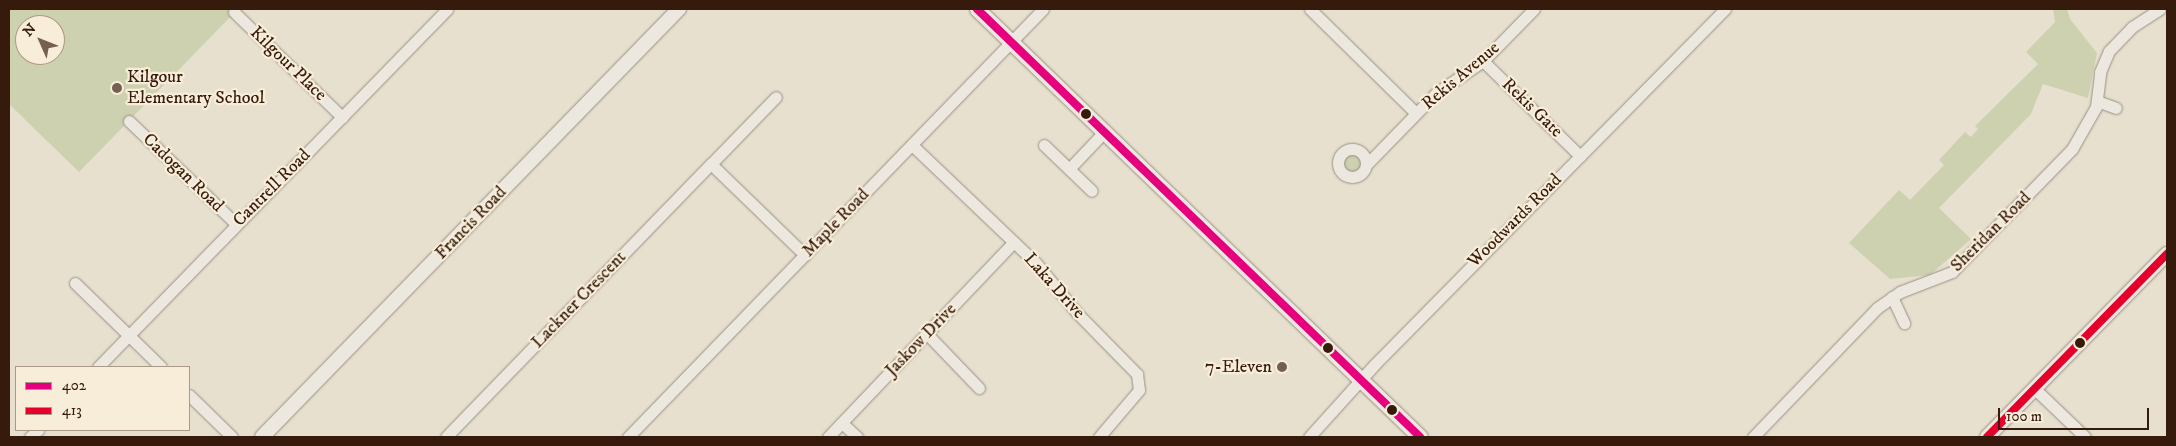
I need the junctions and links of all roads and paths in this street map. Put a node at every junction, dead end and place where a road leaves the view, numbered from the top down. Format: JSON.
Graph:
{"nodes":[{"id":1,"x":447,"y":9,"type":"edge"},
{"id":2,"x":680,"y":9,"type":"edge"},
{"id":3,"x":977,"y":9,"type":"edge"},
{"id":4,"x":1043,"y":9,"type":"edge"},
{"id":5,"x":1310,"y":9,"type":"edge"},
{"id":6,"x":1534,"y":9,"type":"edge"},
{"id":7,"x":1725,"y":9,"type":"edge"},
{"id":8,"x":2160,"y":9,"type":"edge"},
{"id":9,"x":234,"y":12,"type":"dead end"},
{"id":10,"x":1010,"y":42,"type":"junction"},
{"id":11,"x":1484,"y":61,"type":"junction"},
{"id":12,"x":776,"y":97,"type":"dead end"},
{"id":13,"x":2097,"y":101,"type":"junction"},
{"id":14,"x":2116,"y":108,"type":"dead end"},
{"id":15,"x":1416,"y":113,"type":"junction"},
{"id":16,"x":342,"y":117,"type":"junction"},
{"id":17,"x":129,"y":121,"type":"dead end"},
{"id":18,"x":1104,"y":132,"type":"junction"},
{"id":19,"x":912,"y":145,"type":"junction"},
{"id":20,"x":1044,"y":145,"type":"dead end"},
{"id":21,"x":1580,"y":156,"type":"junction"},
{"id":22,"x":711,"y":164,"type":"junction"},
{"id":23,"x":1366,"y":165,"type":"dead end"},
{"id":24,"x":1069,"y":169,"type":"junction"},
{"id":25,"x":1092,"y":191,"type":"dead end"},
{"id":26,"x":236,"y":224,"type":"junction"},
{"id":27,"x":1014,"y":242,"type":"junction"},
{"id":28,"x":2167,"y":254,"type":"edge"},
{"id":29,"x":806,"y":255,"type":"junction"},
{"id":30,"x":75,"y":283,"type":"dead end"},
{"id":31,"x":1892,"y":297,"type":"junction"},
{"id":32,"x":1904,"y":322,"type":"dead end"},
{"id":33,"x":927,"y":334,"type":"junction"},
{"id":34,"x":128,"y":336,"type":"junction"},
{"id":35,"x":99,"y":366,"type":"edge"},
{"id":36,"x":160,"y":366,"type":"edge"},
{"id":37,"x":1361,"y":380,"type":"junction"},
{"id":38,"x":980,"y":388,"type":"dead end"},
{"id":39,"x":2035,"y":389,"type":"junction"},
{"id":40,"x":190,"y":396,"type":"edge"},
{"id":41,"x":842,"y":423,"type":"junction"},
{"id":42,"x":232,"y":437,"type":"edge"},
{"id":43,"x":262,"y":437,"type":"edge"},
{"id":44,"x":446,"y":437,"type":"edge"},
{"id":45,"x":628,"y":437,"type":"edge"},
{"id":46,"x":828,"y":437,"type":"edge"},
{"id":47,"x":857,"y":437,"type":"edge"},
{"id":48,"x":1099,"y":437,"type":"edge"},
{"id":49,"x":1310,"y":437,"type":"edge"},
{"id":50,"x":1420,"y":437,"type":"edge"},
{"id":51,"x":1752,"y":437,"type":"edge"},
{"id":52,"x":1987,"y":437,"type":"edge"},
{"id":53,"x":2085,"y":437,"type":"edge"}],
"edges":[{"from":1,"to":16,"type":"street","name":"Cantrell Road"},
{"from":2,"to":43,"type":"street","name":"Francis Road"},
{"from":3,"to":10,"type":"main road"},
{"from":4,"to":10,"type":"street","name":"Maple Road"},
{"from":5,"to":15,"type":"street"},
{"from":6,"to":11,"type":"street","name":"Rekis Avenue"},
{"from":7,"to":21,"type":"street","name":"Woodwards Road"},
{"from":8,"to":13,"type":"street","name":"Sheridan Road"},
{"from":9,"to":16,"type":"street","name":"Kilgour Place"},
{"from":10,"to":18,"type":"main road"},
{"from":10,"to":19,"type":"street","name":"Maple Road"},
{"from":11,"to":15,"type":"street","name":"Rekis Avenue"},
{"from":11,"to":21,"type":"street","name":"Rekis Gate"},
{"from":12,"to":22,"type":"street","name":"Lackner Crescent"},
{"from":13,"to":14,"type":"street"},
{"from":13,"to":31,"type":"street","name":"Sheridan Road"},
{"from":15,"to":23,"type":"street","name":"Rekis Avenue"},
{"from":16,"to":26,"type":"street","name":"Cantrell Road"},
{"from":17,"to":26,"type":"street","name":"Cadogan Road"},
{"from":18,"to":24,"type":"street"},
{"from":18,"to":37,"type":"main road"},
{"from":19,"to":27,"type":"street","name":"Laka Drive"},
{"from":19,"to":29,"type":"street","name":"Maple Road"},
{"from":20,"to":24,"type":"street"},
{"from":21,"to":37,"type":"street","name":"Woodwards Road"},
{"from":22,"to":29,"type":"street"},
{"from":22,"to":44,"type":"street","name":"Lackner Crescent"},
{"from":24,"to":25,"type":"street"},
{"from":26,"to":34,"type":"street","name":"Cantrell Road"},
{"from":27,"to":33,"type":"street","name":"Jaskow Drive"},
{"from":27,"to":48,"type":"street","name":"Laka Drive"},
{"from":28,"to":39,"type":"street"},
{"from":29,"to":45,"type":"street","name":"Maple Road"},
{"from":30,"to":34,"type":"street"},
{"from":31,"to":32,"type":"street"},
{"from":31,"to":51,"type":"street","name":"Sheridan Road"},
{"from":33,"to":38,"type":"street"},
{"from":33,"to":41,"type":"street","name":"Jaskow Drive"},
{"from":34,"to":35,"type":"street","name":"Cantrell Road"},
{"from":34,"to":36,"type":"street"},
{"from":37,"to":49,"type":"street","name":"Woodwards Road"},
{"from":37,"to":50,"type":"main road"},
{"from":39,"to":52,"type":"street"},
{"from":39,"to":53,"type":"street"},
{"from":40,"to":42,"type":"street"},
{"from":41,"to":46,"type":"street","name":"Jaskow Drive"},
{"from":41,"to":47,"type":"street"}]}
